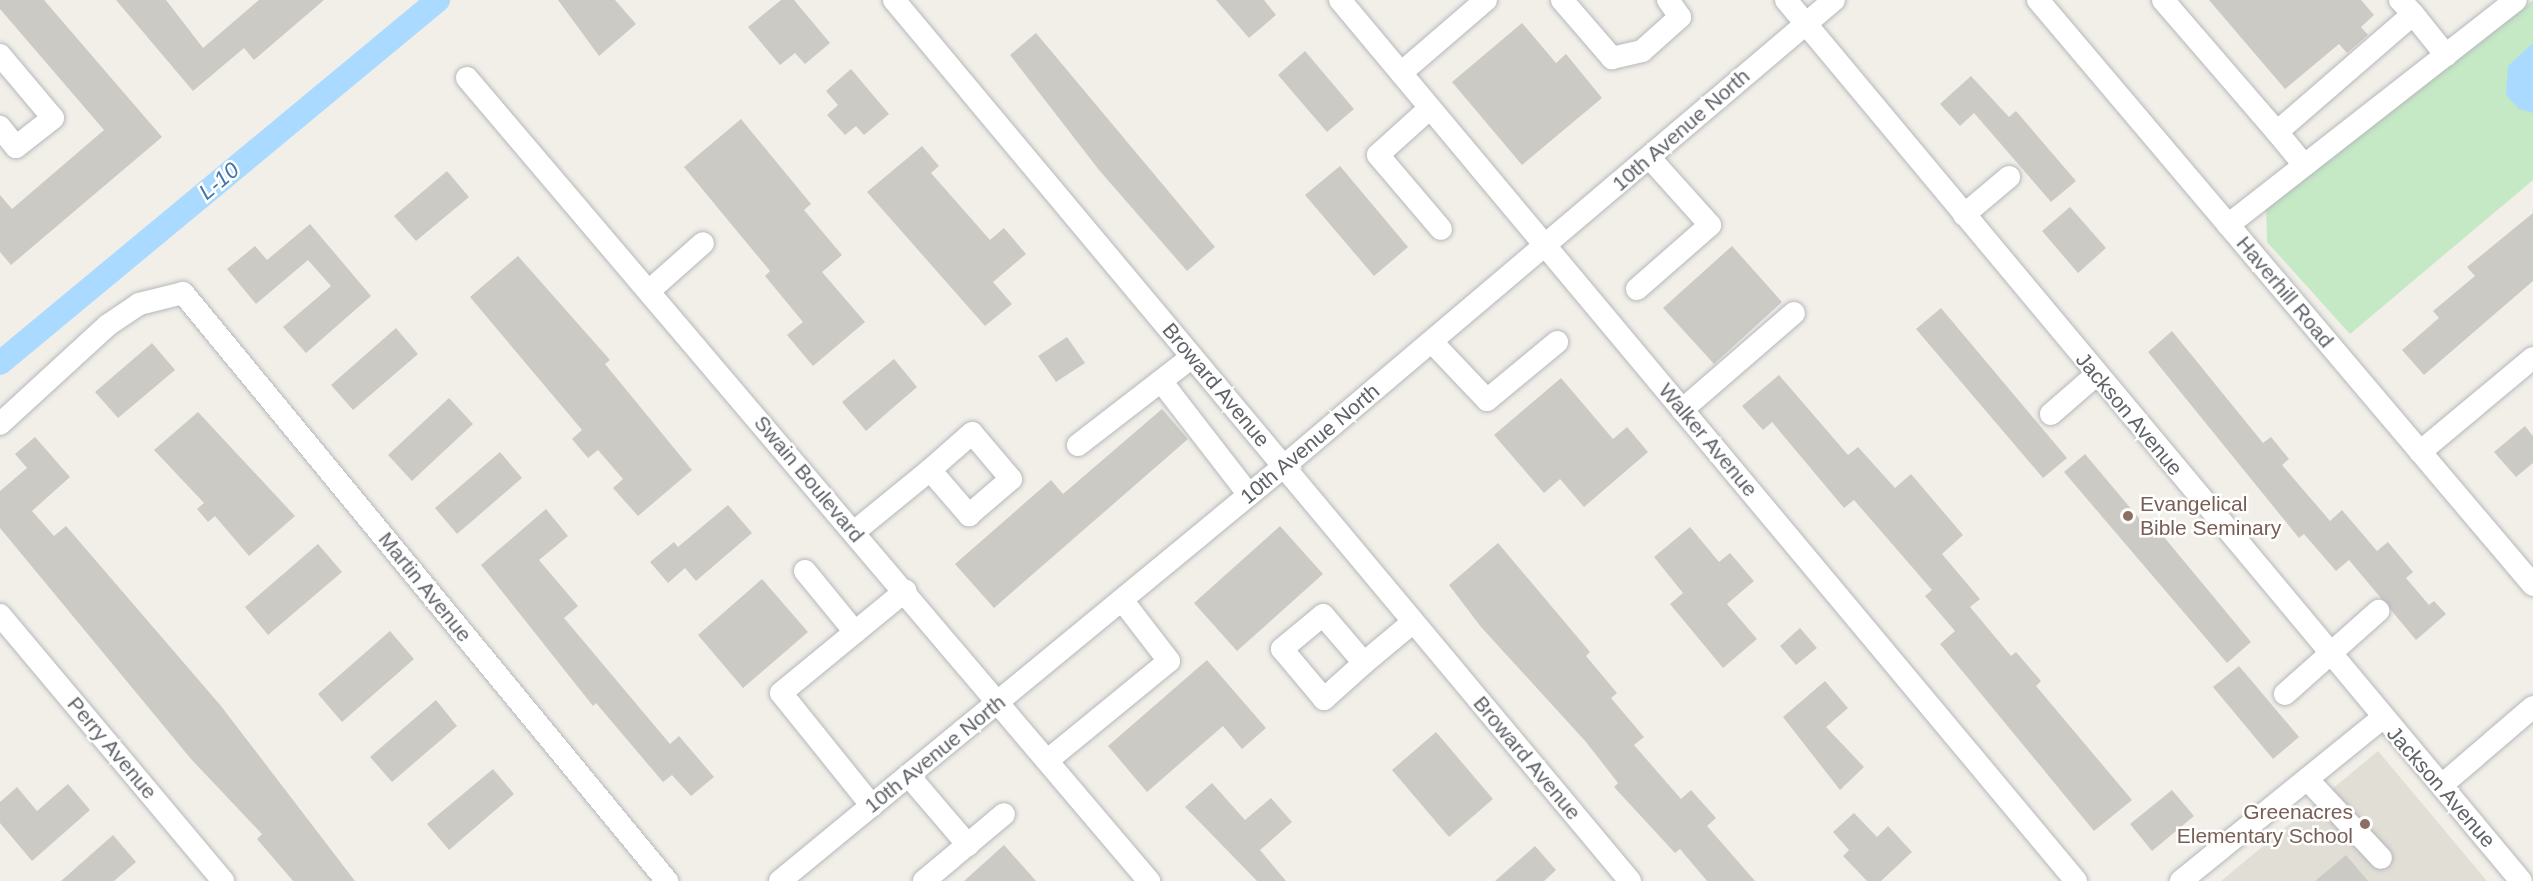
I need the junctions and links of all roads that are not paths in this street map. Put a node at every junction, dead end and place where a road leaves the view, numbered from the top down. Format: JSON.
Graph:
{"nodes":[{"id":1,"x":894,"y":0,"type":"edge"},
{"id":2,"x":1340,"y":0,"type":"edge"},
{"id":3,"x":1486,"y":0,"type":"edge"},
{"id":4,"x":1562,"y":0,"type":"edge"},
{"id":5,"x":1668,"y":0,"type":"edge"},
{"id":6,"x":1786,"y":0,"type":"edge"},
{"id":7,"x":1834,"y":0,"type":"edge"},
{"id":8,"x":2038,"y":0,"type":"edge"},
{"id":9,"x":2163,"y":0,"type":"edge"},
{"id":10,"x":2516,"y":0,"type":"edge"},
{"id":11,"x":2407,"y":7,"type":"edge"},
{"id":12,"x":1805,"y":23,"type":"junction"},
{"id":13,"x":0,"y":55,"type":"edge"},
{"id":14,"x":2446,"y":55,"type":"junction"},
{"id":15,"x":1401,"y":73,"type":"junction"},
{"id":16,"x":467,"y":78,"type":"dead end"},
{"id":17,"x":1430,"y":108,"type":"junction"},
{"id":18,"x":0,"y":128,"type":"edge"},
{"id":19,"x":2277,"y":132,"type":"junction"},
{"id":20,"x":1649,"y":157,"type":"junction"},
{"id":21,"x":2304,"y":165,"type":"junction"},
{"id":22,"x":2009,"y":177,"type":"dead end"},
{"id":23,"x":1964,"y":215,"type":"junction"},
{"id":24,"x":2228,"y":225,"type":"junction"},
{"id":25,"x":1441,"y":229,"type":"dead end"},
{"id":26,"x":703,"y":243,"type":"dead end"},
{"id":27,"x":1545,"y":246,"type":"junction"},
{"id":28,"x":1637,"y":289,"type":"dead end"},
{"id":29,"x":649,"y":291,"type":"junction"},
{"id":30,"x":1794,"y":313,"type":"dead end"},
{"id":31,"x":1432,"y":342,"type":"junction"},
{"id":32,"x":1557,"y":342,"type":"dead end"},
{"id":33,"x":1192,"y":357,"type":"junction"},
{"id":34,"x":2533,"y":358,"type":"edge"},
{"id":35,"x":2097,"y":374,"type":"junction"},
{"id":36,"x":1161,"y":381,"type":"junction"},
{"id":37,"x":1682,"y":410,"type":"junction"},
{"id":38,"x":2051,"y":414,"type":"dead end"},
{"id":39,"x":0,"y":424,"type":"edge"},
{"id":40,"x":1078,"y":445,"type":"dead end"},
{"id":41,"x":2420,"y":452,"type":"junction"},
{"id":42,"x":1283,"y":467,"type":"junction"},
{"id":43,"x":930,"y":470,"type":"dead end"},
{"id":44,"x":1250,"y":495,"type":"junction"},
{"id":45,"x":854,"y":532,"type":"junction"},
{"id":46,"x":805,"y":570,"type":"dead end"},
{"id":47,"x":2533,"y":585,"type":"edge"},
{"id":48,"x":905,"y":591,"type":"junction"},
{"id":49,"x":1122,"y":600,"type":"junction"},
{"id":50,"x":2378,"y":611,"type":"dead end"},
{"id":51,"x":0,"y":615,"type":"edge"},
{"id":52,"x":1413,"y":622,"type":"junction"},
{"id":53,"x":855,"y":632,"type":"junction"},
{"id":54,"x":2329,"y":654,"type":"junction"},
{"id":55,"x":1364,"y":663,"type":"dead end"},
{"id":56,"x":2284,"y":694,"type":"dead end"},
{"id":57,"x":999,"y":702,"type":"junction"},
{"id":58,"x":2533,"y":707,"type":"edge"},
{"id":59,"x":2382,"y":718,"type":"junction"},
{"id":60,"x":1048,"y":760,"type":"junction"},
{"id":61,"x":909,"y":776,"type":"junction"},
{"id":62,"x":2307,"y":779,"type":"junction"},
{"id":63,"x":2442,"y":785,"type":"junction"},
{"id":64,"x":872,"y":806,"type":"junction"},
{"id":65,"x":1004,"y":814,"type":"dead end"},
{"id":66,"x":968,"y":845,"type":"junction"},
{"id":67,"x":2381,"y":858,"type":"dead end"},
{"id":68,"x":789,"y":878,"type":"edge"},
{"id":69,"x":223,"y":881,"type":"edge"},
{"id":70,"x":667,"y":881,"type":"edge"},
{"id":71,"x":924,"y":881,"type":"edge"},
{"id":72,"x":1149,"y":881,"type":"edge"},
{"id":73,"x":1630,"y":881,"type":"edge"},
{"id":74,"x":2076,"y":881,"type":"edge"},
{"id":75,"x":2181,"y":881,"type":"edge"},
{"id":76,"x":2521,"y":881,"type":"edge"}],
"edges":[{"from":1,"to":33,"type":"street","name":"Broward Avenue"},
{"from":2,"to":15,"type":"street","name":"Walker Avenue"},
{"from":3,"to":15,"type":"street"},
{"from":4,"to":5,"type":"street"},
{"from":6,"to":12,"type":"street","name":"Jackson Avenue"},
{"from":7,"to":12,"type":"street","name":"10th Avenue North"},
{"from":8,"to":24,"type":"street","name":"Haverhill Road"},
{"from":9,"to":19,"type":"street"},
{"from":10,"to":14,"type":"street"},
{"from":11,"to":14,"type":"street"},
{"from":11,"to":19,"type":"street"},
{"from":12,"to":20,"type":"street","name":"10th Avenue North"},
{"from":12,"to":23,"type":"street","name":"Jackson Avenue"},
{"from":13,"to":18,"type":"street"},
{"from":14,"to":21,"type":"street"},
{"from":15,"to":17,"type":"street","name":"Walker Avenue"},
{"from":16,"to":29,"type":"street","name":"Swain Boulevard"},
{"from":17,"to":25,"type":"street"},
{"from":17,"to":27,"type":"street","name":"Walker Avenue"},
{"from":19,"to":21,"type":"street"},
{"from":20,"to":27,"type":"street","name":"10th Avenue North"},
{"from":20,"to":28,"type":"street"},
{"from":21,"to":24,"type":"street"},
{"from":22,"to":23,"type":"street"},
{"from":23,"to":35,"type":"street","name":"Jackson Avenue"},
{"from":24,"to":41,"type":"street","name":"Haverhill Road"},
{"from":26,"to":29,"type":"street"},
{"from":27,"to":31,"type":"street","name":"10th Avenue North"},
{"from":27,"to":37,"type":"street","name":"Walker Avenue"},
{"from":29,"to":45,"type":"street","name":"Swain Boulevard"},
{"from":30,"to":37,"type":"street"},
{"from":31,"to":32,"type":"street"},
{"from":31,"to":42,"type":"street","name":"10th Avenue North"},
{"from":33,"to":36,"type":"street"},
{"from":33,"to":42,"type":"street","name":"Broward Avenue"},
{"from":34,"to":41,"type":"street"},
{"from":35,"to":38,"type":"street"},
{"from":35,"to":54,"type":"street","name":"Jackson Avenue"},
{"from":36,"to":40,"type":"street"},
{"from":36,"to":44,"type":"street"},
{"from":37,"to":74,"type":"street","name":"Walker Avenue"},
{"from":39,"to":70,"type":"street","name":"Martin Avenue"},
{"from":41,"to":47,"type":"street","name":"Haverhill Road"},
{"from":42,"to":44,"type":"street","name":"10th Avenue North"},
{"from":42,"to":52,"type":"street","name":"Broward Avenue"},
{"from":43,"to":45,"type":"street"},
{"from":44,"to":49,"type":"street","name":"10th Avenue North"},
{"from":45,"to":48,"type":"street","name":"Swain Boulevard"},
{"from":46,"to":53,"type":"street"},
{"from":48,"to":53,"type":"street"},
{"from":48,"to":57,"type":"street","name":"Swain Boulevard"},
{"from":49,"to":57,"type":"street","name":"10th Avenue North"},
{"from":49,"to":60,"type":"street"},
{"from":50,"to":54,"type":"street"},
{"from":51,"to":69,"type":"street","name":"Perry Avenue"},
{"from":52,"to":55,"type":"street"},
{"from":52,"to":73,"type":"street","name":"Broward Avenue"},
{"from":53,"to":64,"type":"street"},
{"from":54,"to":56,"type":"street"},
{"from":54,"to":59,"type":"street","name":"Jackson Avenue"},
{"from":57,"to":60,"type":"street","name":"Swain Boulevard"},
{"from":57,"to":61,"type":"street","name":"10th Avenue North"},
{"from":58,"to":63,"type":"street"},
{"from":59,"to":62,"type":"street"},
{"from":59,"to":63,"type":"street","name":"Jackson Avenue"},
{"from":60,"to":72,"type":"street","name":"Swain Boulevard"},
{"from":61,"to":64,"type":"street","name":"10th Avenue North"},
{"from":61,"to":66,"type":"street"},
{"from":62,"to":67,"type":"street"},
{"from":62,"to":75,"type":"street"},
{"from":63,"to":76,"type":"street","name":"Jackson Avenue"},
{"from":64,"to":68,"type":"street","name":"10th Avenue North"},
{"from":65,"to":66,"type":"street"},
{"from":66,"to":71,"type":"street"}]}
